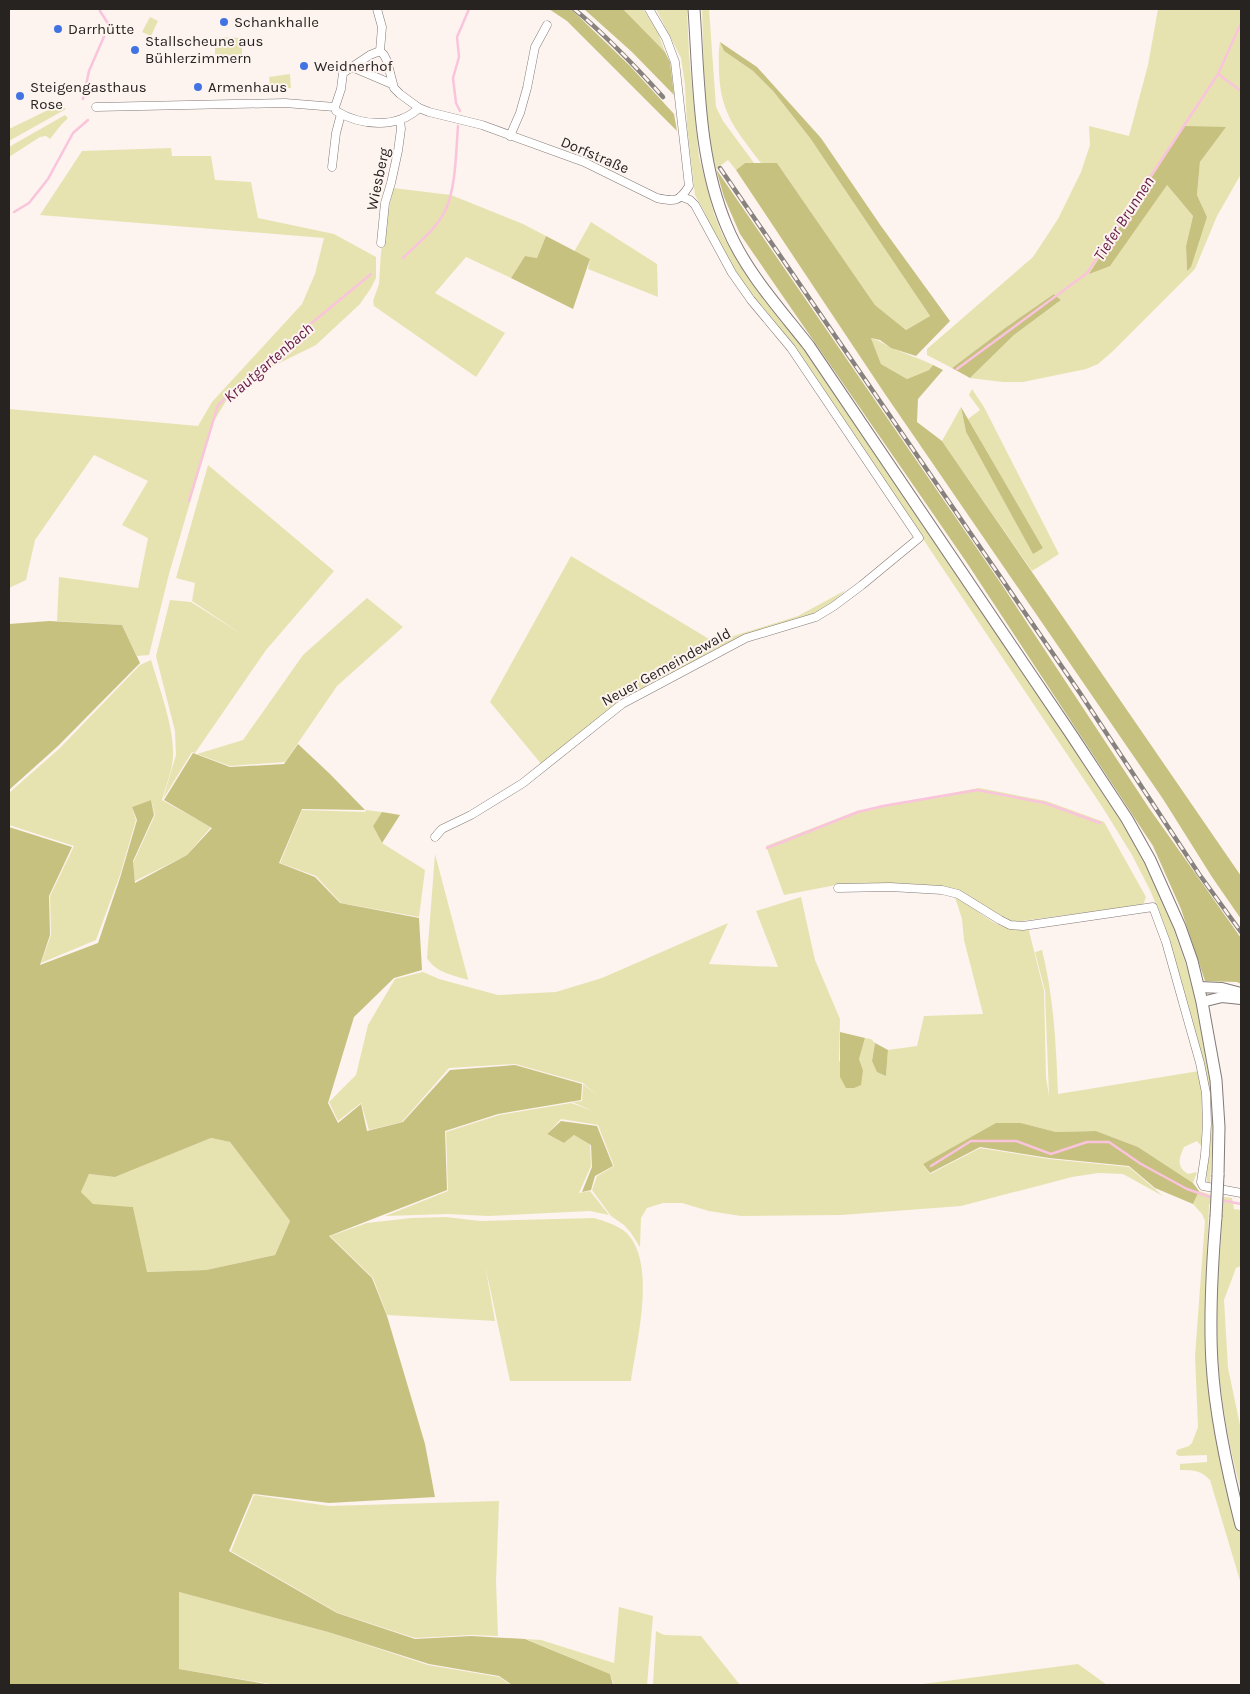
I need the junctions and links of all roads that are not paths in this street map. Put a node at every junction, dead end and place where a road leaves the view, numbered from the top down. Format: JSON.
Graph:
{"nodes":[{"id":1,"x":377,"y":9,"type":"edge"},
{"id":2,"x":649,"y":9,"type":"edge"},
{"id":3,"x":694,"y":9,"type":"edge"},
{"id":4,"x":547,"y":25,"type":"dead end"},
{"id":5,"x":380,"y":51,"type":"junction"},
{"id":6,"x":352,"y":67,"type":"junction"},
{"id":7,"x":392,"y":84,"type":"junction"},
{"id":8,"x":96,"y":107,"type":"dead end"},
{"id":9,"x":335,"y":107,"type":"junction"},
{"id":10,"x":419,"y":108,"type":"junction"},
{"id":11,"x":341,"y":114,"type":"junction"},
{"id":12,"x":400,"y":120,"type":"junction"},
{"id":13,"x":510,"y":136,"type":"junction"},
{"id":14,"x":332,"y":167,"type":"dead end"},
{"id":15,"x":682,"y":197,"type":"junction"},
{"id":16,"x":381,"y":243,"type":"dead end"},
{"id":17,"x":435,"y":837,"type":"dead end"},
{"id":18,"x":838,"y":888,"type":"dead end"},
{"id":19,"x":1199,"y":986,"type":"junction"},
{"id":20,"x":1241,"y":993,"type":"edge"},
{"id":21,"x":1241,"y":998,"type":"edge"},
{"id":22,"x":1202,"y":1002,"type":"junction"},
{"id":23,"x":1241,"y":1193,"type":"edge"},
{"id":24,"x":1241,"y":1525,"type":"edge"}],
"edges":[{"from":1,"to":5,"type":"street"},
{"from":2,"to":15,"type":"street"},
{"from":3,"to":19,"type":"main road"},
{"from":4,"to":13,"type":"street"},
{"from":5,"to":6,"type":"street"},
{"from":5,"to":7,"type":"street"},
{"from":6,"to":7,"type":"street"},
{"from":6,"to":9,"type":"street"},
{"from":7,"to":10,"type":"street","name":"Dorfstraße"},
{"from":8,"to":9,"type":"street"},
{"from":9,"to":11,"type":"street"},
{"from":10,"to":12,"type":"street"},
{"from":10,"to":13,"type":"street","name":"Dorfstraße"},
{"from":11,"to":12,"type":"street"},
{"from":11,"to":14,"type":"street"},
{"from":12,"to":16,"type":"street","name":"Wiesberg"},
{"from":13,"to":15,"type":"street","name":"Dorfstraße"},
{"from":15,"to":17,"type":"street","name":"Neuer Gemeindewald"},
{"from":18,"to":23,"type":"street"},
{"from":19,"to":20,"type":"street"},
{"from":19,"to":22,"type":"main road"},
{"from":21,"to":22,"type":"street"},
{"from":22,"to":24,"type":"main road","bridge":true}]}
